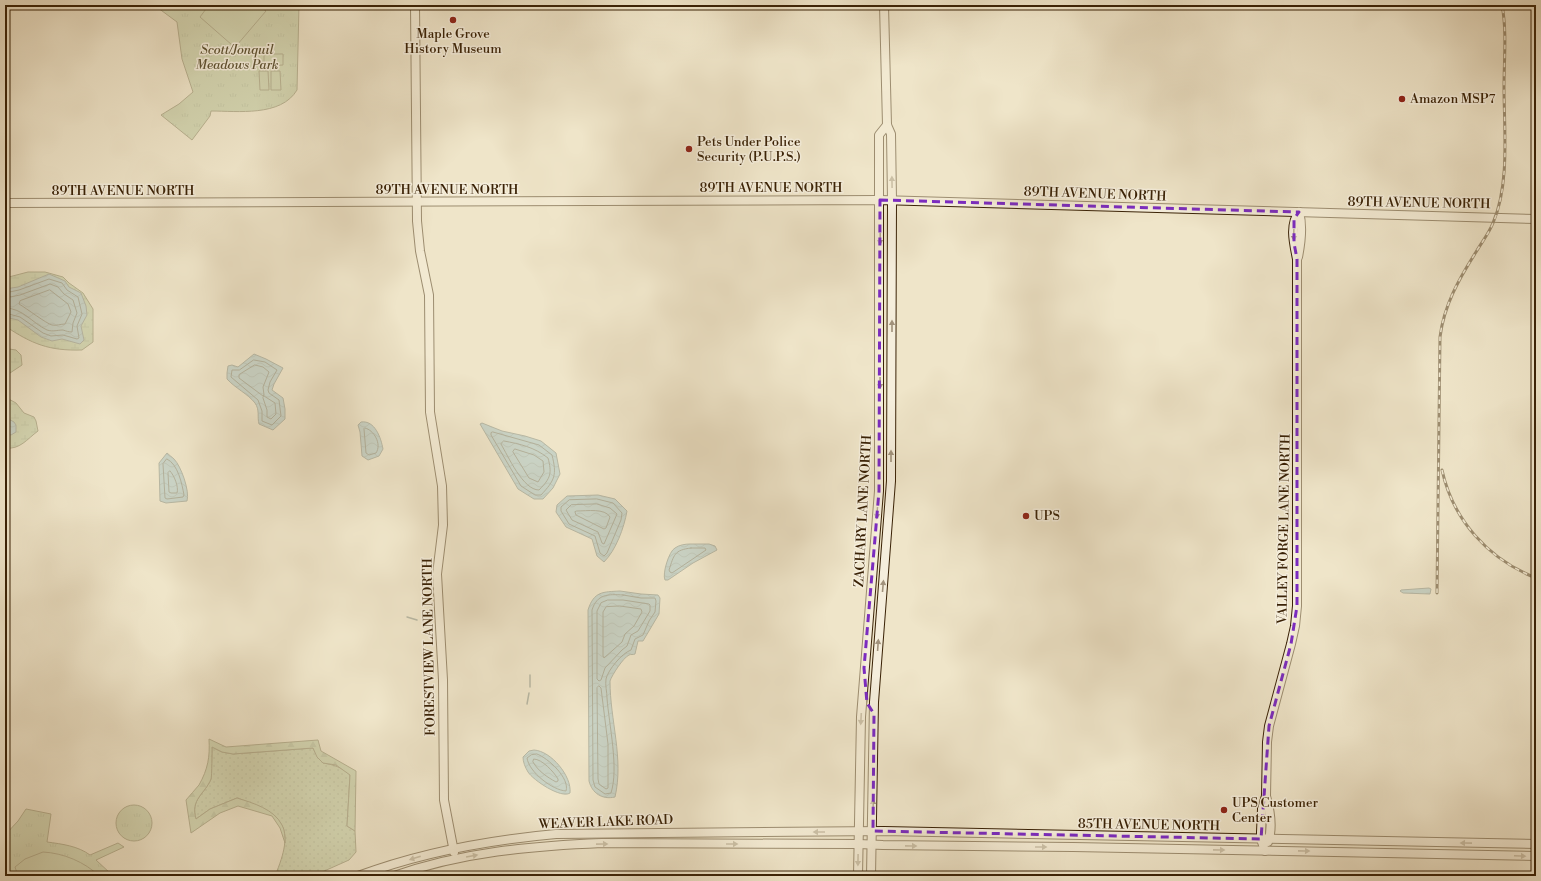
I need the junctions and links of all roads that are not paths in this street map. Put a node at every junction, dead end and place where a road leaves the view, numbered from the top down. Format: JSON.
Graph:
{"nodes":[{"id":1,"x":415,"y":5,"type":"edge"},
{"id":2,"x":884,"y":5,"type":"edge"},
{"id":3,"x":887,"y":125,"type":"junction"},
{"id":4,"x":880,"y":200,"type":"junction"},
{"id":5,"x":892,"y":200,"type":"junction"},
{"id":6,"x":417,"y":202,"type":"junction"},
{"id":7,"x":5,"y":203,"type":"edge"},
{"id":8,"x":1299,"y":212,"type":"junction"},
{"id":9,"x":1536,"y":219,"type":"edge"},
{"id":10,"x":864,"y":668,"type":"junction"},
{"id":11,"x":874,"y":714,"type":"junction"},
{"id":12,"x":873,"y":831,"type":"junction"},
{"id":13,"x":858,"y":832,"type":"junction"},
{"id":14,"x":1265,"y":839,"type":"junction"},
{"id":15,"x":858,"y":844,"type":"junction"},
{"id":16,"x":872,"y":844,"type":"junction"},
{"id":17,"x":1536,"y":844,"type":"edge"},
{"id":18,"x":453,"y":848,"type":"junction"},
{"id":19,"x":1266,"y":851,"type":"junction"},
{"id":20,"x":1536,"y":856,"type":"edge"},
{"id":21,"x":455,"y":859,"type":"junction"},
{"id":22,"x":358,"y":876,"type":"edge"},
{"id":23,"x":394,"y":876,"type":"edge"},
{"id":24,"x":858,"y":876,"type":"edge"},
{"id":25,"x":871,"y":876,"type":"edge"}],
"edges":[{"from":1,"to":6,"type":"main road","name":"FORESTVIEW LANE NORTH"},
{"from":2,"to":3,"type":"main road","name":"ZACHARY LANE NORTH"},
{"from":3,"to":4,"type":"main road","name":"ZACHARY LANE NORTH"},
{"from":5,"to":3,"type":"main road","name":"ZACHARY LANE NORTH","one_way":true},
{"from":4,"to":5,"type":"main road","name":"89TH AVENUE NORTH"},
{"from":4,"to":6,"type":"main road","name":"89TH AVENUE NORTH"},
{"from":4,"to":10,"type":"main road","name":"ZACHARY LANE NORTH","one_way":true},
{"from":5,"to":8,"type":"main road","name":"89TH AVENUE NORTH"},
{"from":11,"to":5,"type":"main road","name":"ZACHARY LANE NORTH","one_way":true},
{"from":6,"to":7,"type":"main road","name":"89TH AVENUE NORTH"},
{"from":6,"to":18,"type":"main road","name":"FORESTVIEW LANE NORTH"},
{"from":8,"to":9,"type":"main road","name":"89TH AVENUE NORTH"},
{"from":8,"to":14,"type":"main road","name":"VALLEY FORGE LANE NORTH"},
{"from":10,"to":11,"type":"main road"},
{"from":10,"to":13,"type":"main road","name":"ZACHARY LANE NORTH","one_way":true},
{"from":12,"to":11,"type":"main road","name":"ZACHARY LANE NORTH","one_way":true},
{"from":12,"to":13,"type":"main road","name":"85TH AVENUE NORTH"},
{"from":12,"to":14,"type":"main road","name":"85TH AVENUE NORTH"},
{"from":12,"to":16,"type":"main road","name":"ZACHARY LANE NORTH"},
{"from":13,"to":15,"type":"main road","name":"ZACHARY LANE NORTH"},
{"from":13,"to":18,"type":"main road","name":"WEAVER LAKE ROAD","one_way":true},
{"from":17,"to":14,"type":"main road","name":"85TH AVENUE NORTH","one_way":true},
{"from":14,"to":19,"type":"main road","name":"VALLEY FORGE LANE NORTH"},
{"from":15,"to":16,"type":"main road","name":"WEAVER LAKE ROAD"},
{"from":21,"to":15,"type":"main road","name":"WEAVER LAKE ROAD","one_way":true},
{"from":15,"to":24,"type":"main road","name":"ZACHARY LANE NORTH","one_way":true},
{"from":16,"to":19,"type":"main road","name":"85TH AVENUE NORTH","one_way":true},
{"from":16,"to":25,"type":"main road","name":"ZACHARY LANE NORTH"},
{"from":18,"to":21,"type":"main road","name":"FORESTVIEW LANE NORTH"},
{"from":18,"to":22,"type":"main road","name":"WEAVER LAKE ROAD","one_way":true},
{"from":19,"to":20,"type":"main road","name":"85TH AVENUE NORTH","one_way":true},
{"from":21,"to":23,"type":"main road","name":"WEAVER LAKE ROAD"}]}
